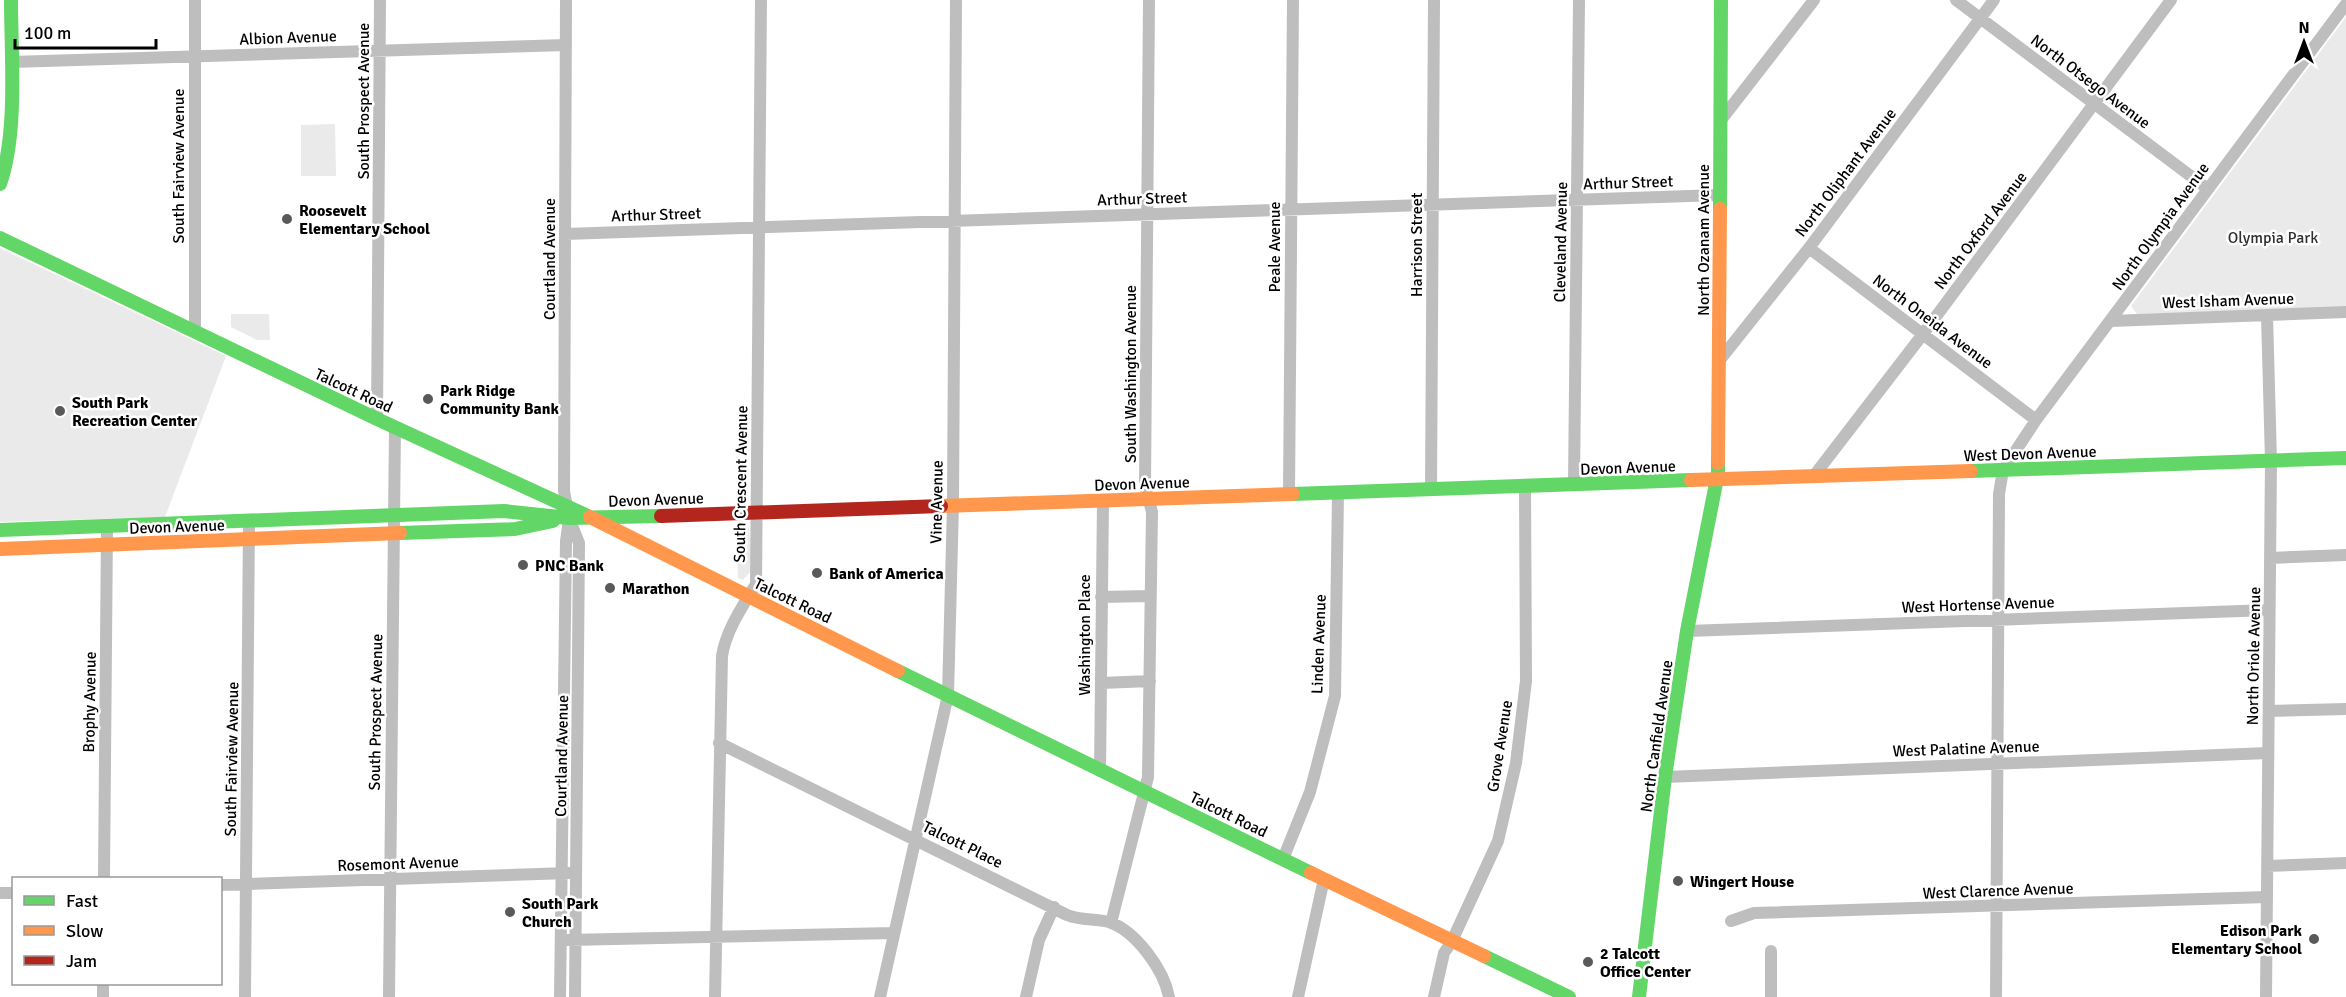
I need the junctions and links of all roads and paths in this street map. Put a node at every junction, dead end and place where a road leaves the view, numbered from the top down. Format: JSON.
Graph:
{"nodes":[{"id":1,"x":11,"y":0,"type":"edge"},
{"id":2,"x":195,"y":0,"type":"edge"},
{"id":3,"x":380,"y":0,"type":"edge"},
{"id":4,"x":567,"y":0,"type":"edge"},
{"id":5,"x":760,"y":0,"type":"edge"},
{"id":6,"x":956,"y":0,"type":"edge"},
{"id":7,"x":1149,"y":0,"type":"edge"},
{"id":8,"x":1293,"y":0,"type":"edge"},
{"id":9,"x":1434,"y":0,"type":"edge"},
{"id":10,"x":1578,"y":0,"type":"edge"},
{"id":11,"x":1721,"y":0,"type":"edge"},
{"id":12,"x":1814,"y":0,"type":"edge"},
{"id":13,"x":1956,"y":0,"type":"edge"},
{"id":14,"x":1994,"y":0,"type":"edge"},
{"id":15,"x":2172,"y":0,"type":"edge"},
{"id":16,"x":2346,"y":4,"type":"edge"},
{"id":17,"x":1980,"y":18,"type":"junction"},
{"id":18,"x":566,"y":45,"type":"junction"},
{"id":19,"x":380,"y":51,"type":"junction"},
{"id":20,"x":195,"y":57,"type":"junction"},
{"id":21,"x":11,"y":62,"type":"junction"},
{"id":22,"x":2094,"y":104,"type":"junction"},
{"id":23,"x":1720,"y":120,"type":"junction"},
{"id":24,"x":0,"y":184,"type":"edge"},
{"id":25,"x":2208,"y":189,"type":"junction"},
{"id":26,"x":1720,"y":195,"type":"junction"},
{"id":27,"x":1577,"y":200,"type":"junction"},
{"id":28,"x":1433,"y":205,"type":"junction"},
{"id":29,"x":1291,"y":210,"type":"junction"},
{"id":30,"x":1148,"y":214,"type":"junction"},
{"id":31,"x":955,"y":221,"type":"junction"},
{"id":32,"x":759,"y":227,"type":"junction"},
{"id":33,"x":566,"y":234,"type":"junction"},
{"id":34,"x":0,"y":237,"type":"edge"},
{"id":35,"x":1809,"y":248,"type":"junction"},
{"id":36,"x":2346,"y":312,"type":"edge"},
{"id":37,"x":2267,"y":315,"type":"junction"},
{"id":38,"x":2111,"y":321,"type":"junction"},
{"id":39,"x":195,"y":332,"type":"junction"},
{"id":40,"x":1923,"y":334,"type":"junction"},
{"id":41,"x":1719,"y":361,"type":"junction"},
{"id":42,"x":377,"y":419,"type":"junction"},
{"id":43,"x":2036,"y":420,"type":"junction"},
{"id":44,"x":395,"y":427,"type":"junction"},
{"id":45,"x":2346,"y":458,"type":"edge"},
{"id":46,"x":2271,"y":461,"type":"junction"},
{"id":47,"x":2003,"y":470,"type":"junction"},
{"id":48,"x":1813,"y":477,"type":"junction"},
{"id":49,"x":1716,"y":481,"type":"junction"},
{"id":50,"x":1574,"y":485,"type":"junction"},
{"id":51,"x":1525,"y":487,"type":"junction"},
{"id":52,"x":1431,"y":490,"type":"junction"},
{"id":53,"x":1338,"y":493,"type":"junction"},
{"id":54,"x":1289,"y":495,"type":"junction"},
{"id":55,"x":1149,"y":499,"type":"junction"},
{"id":56,"x":1103,"y":501,"type":"junction"},
{"id":57,"x":953,"y":506,"type":"junction"},
{"id":58,"x":568,"y":511,"type":"junction"},
{"id":59,"x":756,"y":512,"type":"junction"},
{"id":60,"x":393,"y":515,"type":"junction"},
{"id":61,"x":590,"y":518,"type":"junction"},
{"id":62,"x":249,"y":521,"type":"junction"},
{"id":63,"x":107,"y":526,"type":"junction"},
{"id":64,"x":0,"y":530,"type":"edge"},
{"id":65,"x":393,"y":534,"type":"junction"},
{"id":66,"x":249,"y":539,"type":"junction"},
{"id":67,"x":107,"y":545,"type":"junction"},
{"id":68,"x":0,"y":549,"type":"edge"},
{"id":69,"x":2346,"y":555,"type":"edge"},
{"id":70,"x":2270,"y":558,"type":"junction"},
{"id":71,"x":1150,"y":596,"type":"junction"},
{"id":72,"x":748,"y":597,"type":"junction"},
{"id":73,"x":1101,"y":597,"type":"junction"},
{"id":74,"x":2270,"y":610,"type":"junction"},
{"id":75,"x":1998,"y":620,"type":"junction"},
{"id":76,"x":1688,"y":632,"type":"junction"},
{"id":77,"x":1150,"y":681,"type":"junction"},
{"id":78,"x":1101,"y":683,"type":"junction"},
{"id":79,"x":948,"y":695,"type":"junction"},
{"id":80,"x":2346,"y":709,"type":"edge"},
{"id":81,"x":2268,"y":711,"type":"junction"},
{"id":82,"x":719,"y":743,"type":"junction"},
{"id":83,"x":2268,"y":753,"type":"junction"},
{"id":84,"x":1997,"y":763,"type":"junction"},
{"id":85,"x":1100,"y":771,"type":"junction"},
{"id":86,"x":1665,"y":777,"type":"junction"},
{"id":87,"x":1144,"y":791,"type":"junction"},
{"id":88,"x":915,"y":839,"type":"junction"},
{"id":89,"x":1283,"y":859,"type":"junction"},
{"id":90,"x":2346,"y":863,"type":"edge"},
{"id":91,"x":2267,"y":866,"type":"junction"},
{"id":92,"x":576,"y":873,"type":"junction"},
{"id":93,"x":561,"y":874,"type":"junction"},
{"id":94,"x":104,"y":877,"type":"edge"},
{"id":95,"x":1324,"y":879,"type":"junction"},
{"id":96,"x":390,"y":880,"type":"junction"},
{"id":97,"x":222,"y":885,"type":"edge"},
{"id":98,"x":246,"y":885,"type":"junction"},
{"id":99,"x":2267,"y":897,"type":"junction"},
{"id":100,"x":1054,"y":907,"type":"junction"},
{"id":101,"x":1996,"y":907,"type":"junction"},
{"id":102,"x":1731,"y":921,"type":"dead end"},
{"id":103,"x":1111,"y":923,"type":"junction"},
{"id":104,"x":894,"y":933,"type":"junction"},
{"id":105,"x":715,"y":937,"type":"junction"},
{"id":106,"x":560,"y":940,"type":"junction"},
{"id":107,"x":576,"y":940,"type":"junction"},
{"id":108,"x":1452,"y":941,"type":"junction"},
{"id":109,"x":1771,"y":951,"type":"dead end"},
{"id":110,"x":1169,"y":996,"type":"edge"},
{"id":111,"x":245,"y":997,"type":"edge"},
{"id":112,"x":389,"y":997,"type":"edge"},
{"id":113,"x":560,"y":997,"type":"edge"},
{"id":114,"x":575,"y":997,"type":"edge"},
{"id":115,"x":715,"y":997,"type":"edge"},
{"id":116,"x":880,"y":997,"type":"edge"},
{"id":117,"x":1026,"y":997,"type":"edge"},
{"id":118,"x":1298,"y":997,"type":"edge"},
{"id":119,"x":1434,"y":997,"type":"edge"},
{"id":120,"x":1569,"y":997,"type":"edge"},
{"id":121,"x":1639,"y":997,"type":"edge"},
{"id":122,"x":1771,"y":997,"type":"edge"},
{"id":123,"x":1996,"y":997,"type":"edge"},
{"id":124,"x":2266,"y":997,"type":"edge"}],
"edges":[{"from":1,"to":21,"type":"street"},
{"from":2,"to":20,"type":"street","name":"South Fairview Avenue"},
{"from":3,"to":19,"type":"street","name":"South Prospect Avenue"},
{"from":4,"to":18,"type":"street","name":"Courtland Avenue"},
{"from":5,"to":32,"type":"street","name":"South Crescent Avenue"},
{"from":6,"to":31,"type":"street","name":"Vine Avenue"},
{"from":7,"to":30,"type":"street","name":"South Washington Avenue"},
{"from":8,"to":29,"type":"street","name":"Peale Avenue"},
{"from":9,"to":28,"type":"street","name":"Harrison Street"},
{"from":10,"to":27,"type":"street","name":"Cleveland Avenue"},
{"from":11,"to":23,"type":"street","name":"North Ozanam Avenue"},
{"from":12,"to":23,"type":"street"},
{"from":13,"to":17,"type":"street","name":"North Otsego Avenue"},
{"from":14,"to":17,"type":"street","name":"North Oliphant Avenue"},
{"from":15,"to":22,"type":"street","name":"North Oxford Avenue"},
{"from":16,"to":25,"type":"street","name":"North Olympia Avenue"},
{"from":17,"to":22,"type":"street","name":"North Otsego Avenue"},
{"from":17,"to":35,"type":"street","name":"North Oliphant Avenue"},
{"from":18,"to":19,"type":"street","name":"Albion Avenue"},
{"from":18,"to":33,"type":"street","name":"Courtland Avenue"},
{"from":19,"to":20,"type":"street","name":"Albion Avenue"},
{"from":19,"to":42,"type":"street","name":"South Prospect Avenue"},
{"from":20,"to":21,"type":"street","name":"Albion Avenue"},
{"from":20,"to":39,"type":"street","name":"South Fairview Avenue"},
{"from":21,"to":24,"type":"street"},
{"from":22,"to":25,"type":"street","name":"North Otsego Avenue"},
{"from":22,"to":40,"type":"street","name":"North Oxford Avenue"},
{"from":23,"to":26,"type":"street","name":"North Ozanam Avenue"},
{"from":25,"to":38,"type":"street","name":"North Olympia Avenue"},
{"from":26,"to":27,"type":"street","name":"Arthur Street"},
{"from":26,"to":41,"type":"street","name":"North Ozanam Avenue"},
{"from":27,"to":28,"type":"street","name":"Arthur Street"},
{"from":27,"to":50,"type":"street","name":"Cleveland Avenue"},
{"from":28,"to":29,"type":"street","name":"Arthur Street"},
{"from":28,"to":52,"type":"street","name":"Harrison Street"},
{"from":29,"to":30,"type":"street","name":"Arthur Street"},
{"from":29,"to":54,"type":"street","name":"Peale Avenue"},
{"from":30,"to":31,"type":"street","name":"Arthur Street"},
{"from":30,"to":55,"type":"street","name":"South Washington Avenue"},
{"from":31,"to":32,"type":"street","name":"Arthur Street"},
{"from":31,"to":57,"type":"street","name":"Vine Avenue"},
{"from":32,"to":33,"type":"street","name":"Arthur Street"},
{"from":32,"to":59,"type":"street","name":"South Crescent Avenue"},
{"from":33,"to":58,"type":"street","name":"Courtland Avenue"},
{"from":34,"to":39,"type":"street","name":"Talcott Road"},
{"from":35,"to":40,"type":"street","name":"North Oneida Avenue"},
{"from":35,"to":41,"type":"street","name":"North Oliphant Avenue"},
{"from":36,"to":37,"type":"street","name":"West Isham Avenue"},
{"from":37,"to":38,"type":"street","name":"West Isham Avenue"},
{"from":37,"to":46,"type":"street","name":"North Oriole Avenue"},
{"from":38,"to":43,"type":"street","name":"North Olympia Avenue"},
{"from":39,"to":42,"type":"street","name":"Talcott Road"},
{"from":40,"to":43,"type":"street","name":"North Oneida Avenue"},
{"from":40,"to":48,"type":"street","name":"North Oxford Avenue"},
{"from":41,"to":49,"type":"street","name":"North Ozanam Avenue"},
{"from":42,"to":44,"type":"street","name":"Talcott Road"},
{"from":43,"to":47,"type":"street","name":"North Olympia Avenue"},
{"from":44,"to":58,"type":"street","name":"Talcott Road"},
{"from":44,"to":60,"type":"street","name":"South Prospect Avenue"},
{"from":45,"to":46,"type":"street","name":"West Devon Avenue"},
{"from":46,"to":47,"type":"street","name":"West Devon Avenue"},
{"from":46,"to":70,"type":"street","name":"North Oriole Avenue"},
{"from":47,"to":48,"type":"street","name":"West Devon Avenue"},
{"from":47,"to":75,"type":"street"},
{"from":48,"to":49,"type":"street","name":"West Devon Avenue"},
{"from":49,"to":50,"type":"street","name":"Devon Avenue"},
{"from":49,"to":76,"type":"street","name":"North Canfield Avenue"},
{"from":50,"to":51,"type":"street","name":"Devon Avenue"},
{"from":51,"to":52,"type":"street","name":"Devon Avenue"},
{"from":51,"to":108,"type":"street","name":"Grove Avenue"},
{"from":52,"to":53,"type":"street","name":"Devon Avenue"},
{"from":53,"to":54,"type":"street","name":"Devon Avenue"},
{"from":53,"to":89,"type":"street","name":"Linden Avenue"},
{"from":54,"to":55,"type":"street","name":"Devon Avenue"},
{"from":55,"to":56,"type":"street","name":"Devon Avenue"},
{"from":55,"to":71,"type":"street","name":"South Washington Avenue"},
{"from":56,"to":57,"type":"street","name":"Devon Avenue"},
{"from":56,"to":73,"type":"street","name":"Washington Place"},
{"from":57,"to":59,"type":"street","name":"Devon Avenue"},
{"from":57,"to":79,"type":"street","name":"Vine Avenue"},
{"from":58,"to":60,"type":"street","name":"Devon Avenue"},
{"from":58,"to":61,"type":"street","name":"Devon Avenue"},
{"from":58,"to":65,"type":"street","name":"Devon Avenue"},
{"from":58,"to":92,"type":"street","name":"Courtland Avenue"},
{"from":58,"to":93,"type":"street","name":"Courtland Avenue"},
{"from":59,"to":61,"type":"street","name":"Devon Avenue"},
{"from":59,"to":72,"type":"street","name":"South Crescent Avenue"},
{"from":60,"to":62,"type":"street","name":"Devon Avenue"},
{"from":60,"to":65,"type":"street","name":"South Prospect Avenue"},
{"from":61,"to":72,"type":"street","name":"Talcott Road"},
{"from":62,"to":63,"type":"street","name":"Devon Avenue"},
{"from":62,"to":66,"type":"street","name":"South Fairview Avenue"},
{"from":63,"to":64,"type":"street","name":"Devon Avenue"},
{"from":63,"to":67,"type":"street","name":"Brophy Avenue"},
{"from":65,"to":66,"type":"street","name":"Devon Avenue"},
{"from":65,"to":96,"type":"street","name":"South Prospect Avenue"},
{"from":66,"to":67,"type":"street","name":"Devon Avenue"},
{"from":66,"to":98,"type":"street","name":"South Fairview Avenue"},
{"from":67,"to":68,"type":"street","name":"Devon Avenue"},
{"from":67,"to":94,"type":"street","name":"Brophy Avenue"},
{"from":69,"to":70,"type":"street"},
{"from":70,"to":74,"type":"street","name":"North Oriole Avenue"},
{"from":71,"to":73,"type":"street"},
{"from":71,"to":77,"type":"street","name":"South Washington Avenue"},
{"from":72,"to":79,"type":"street","name":"Talcott Road"},
{"from":72,"to":82,"type":"street","name":"South Crescent Avenue"},
{"from":73,"to":78,"type":"street","name":"Washington Place"},
{"from":74,"to":75,"type":"street","name":"West Hortense Avenue"},
{"from":74,"to":81,"type":"street","name":"North Oriole Avenue"},
{"from":75,"to":76,"type":"street","name":"West Hortense Avenue"},
{"from":75,"to":84,"type":"street"},
{"from":76,"to":86,"type":"street","name":"North Canfield Avenue"},
{"from":77,"to":78,"type":"street"},
{"from":77,"to":87,"type":"street","name":"South Washington Avenue"},
{"from":78,"to":85,"type":"street","name":"Washington Place"},
{"from":79,"to":85,"type":"street","name":"Talcott Road"},
{"from":79,"to":88,"type":"street","name":"Vine Avenue"},
{"from":80,"to":81,"type":"street"},
{"from":81,"to":83,"type":"street","name":"North Oriole Avenue"},
{"from":82,"to":88,"type":"street","name":"Talcott Place"},
{"from":82,"to":105,"type":"street","name":"South Crescent Avenue"},
{"from":83,"to":84,"type":"street","name":"West Palatine Avenue"},
{"from":83,"to":91,"type":"street","name":"North Oriole Avenue"},
{"from":84,"to":86,"type":"street","name":"West Palatine Avenue"},
{"from":84,"to":101,"type":"street"},
{"from":85,"to":87,"type":"street","name":"Talcott Road"},
{"from":86,"to":121,"type":"street","name":"North Canfield Avenue"},
{"from":87,"to":89,"type":"street","name":"Talcott Road"},
{"from":87,"to":103,"type":"street","name":"South Washington Avenue"},
{"from":88,"to":100,"type":"street","name":"Talcott Place"},
{"from":88,"to":104,"type":"street","name":"Vine Avenue"},
{"from":89,"to":95,"type":"street","name":"Talcott Road"},
{"from":90,"to":91,"type":"street"},
{"from":91,"to":99,"type":"street","name":"North Oriole Avenue"},
{"from":92,"to":93,"type":"street","name":"Rosemont Avenue"},
{"from":92,"to":107,"type":"street","name":"Courtland Avenue"},
{"from":93,"to":96,"type":"street","name":"Rosemont Avenue"},
{"from":93,"to":106,"type":"street","name":"Courtland Avenue"},
{"from":95,"to":108,"type":"street","name":"Talcott Road"},
{"from":95,"to":118,"type":"street"},
{"from":96,"to":98,"type":"street","name":"Rosemont Avenue"},
{"from":96,"to":112,"type":"street","name":"South Prospect Avenue"},
{"from":97,"to":98,"type":"street","name":"Rosemont Avenue"},
{"from":98,"to":111,"type":"street","name":"South Fairview Avenue"},
{"from":99,"to":101,"type":"street","name":"West Clarence Avenue"},
{"from":99,"to":124,"type":"street","name":"North Oriole Avenue"},
{"from":100,"to":103,"type":"street","name":"Talcott Place"},
{"from":100,"to":117,"type":"street"},
{"from":101,"to":102,"type":"street","name":"West Clarence Avenue"},
{"from":101,"to":123,"type":"street"},
{"from":103,"to":110,"type":"street"},
{"from":104,"to":105,"type":"street"},
{"from":104,"to":116,"type":"street","name":"Vine Avenue"},
{"from":105,"to":107,"type":"street"},
{"from":105,"to":115,"type":"street","name":"South Crescent Avenue"},
{"from":106,"to":107,"type":"street"},
{"from":106,"to":113,"type":"street","name":"Courtland Avenue"},
{"from":107,"to":114,"type":"street","name":"Courtland Avenue"},
{"from":108,"to":119,"type":"street","name":"Grove Avenue"},
{"from":108,"to":120,"type":"street","name":"Talcott Road"},
{"from":109,"to":122,"type":"street"}]}
